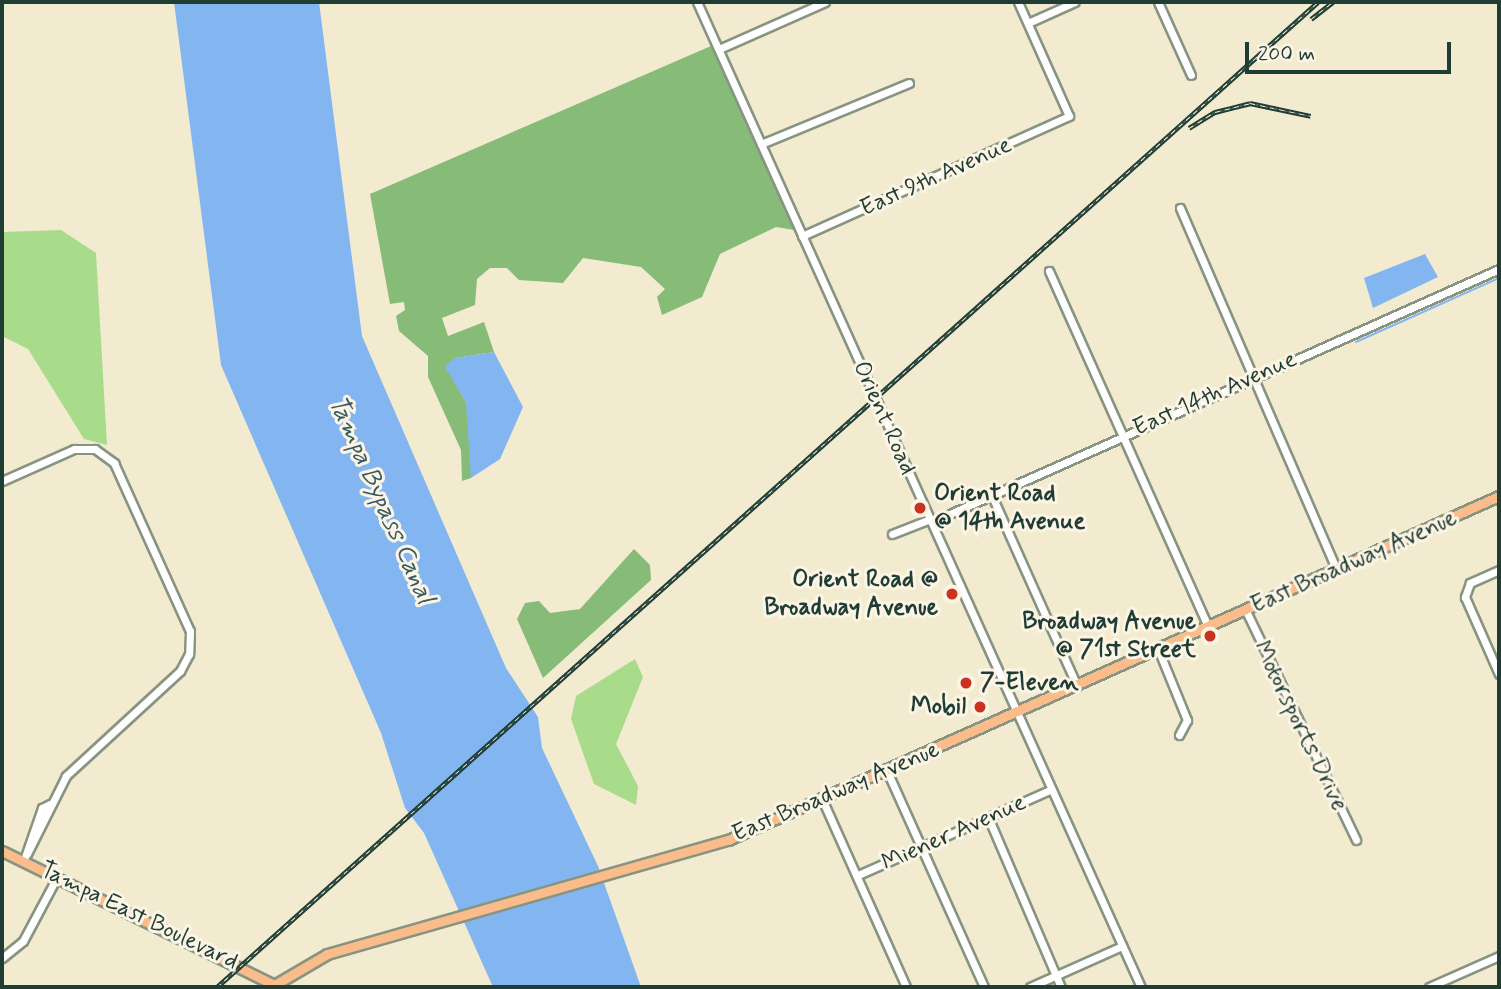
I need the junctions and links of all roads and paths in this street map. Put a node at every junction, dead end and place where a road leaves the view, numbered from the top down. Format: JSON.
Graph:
{"nodes":[{"id":1,"x":697,"y":2,"type":"edge"},
{"id":2,"x":825,"y":2,"type":"edge"},
{"id":3,"x":1018,"y":2,"type":"edge"},
{"id":4,"x":1075,"y":2,"type":"edge"},
{"id":5,"x":1157,"y":2,"type":"edge"},
{"id":6,"x":1028,"y":23,"type":"junction"},
{"id":7,"x":719,"y":49,"type":"junction"},
{"id":8,"x":1191,"y":75,"type":"dead end"},
{"id":9,"x":909,"y":83,"type":"dead end"},
{"id":10,"x":761,"y":144,"type":"junction"},
{"id":11,"x":1180,"y":208,"type":"dead end"},
{"id":12,"x":802,"y":236,"type":"junction"},
{"id":13,"x":1499,"y":269,"type":"edge"},
{"id":14,"x":1049,"y":271,"type":"dead end"},
{"id":15,"x":1253,"y":376,"type":"junction"},
{"id":16,"x":1123,"y":435,"type":"junction"},
{"id":17,"x":2,"y":481,"type":"edge"},
{"id":18,"x":992,"y":496,"type":"junction"},
{"id":19,"x":1499,"y":497,"type":"edge"},
{"id":20,"x":931,"y":520,"type":"junction"},
{"id":21,"x":892,"y":534,"type":"dead end"},
{"id":22,"x":1337,"y":570,"type":"junction"},
{"id":23,"x":1499,"y":570,"type":"edge"},
{"id":24,"x":1246,"y":611,"type":"junction"},
{"id":25,"x":1208,"y":627,"type":"junction"},
{"id":26,"x":1158,"y":649,"type":"junction"},
{"id":27,"x":1499,"y":674,"type":"edge"},
{"id":28,"x":1077,"y":686,"type":"junction"},
{"id":29,"x":1016,"y":714,"type":"junction"},
{"id":30,"x":1178,"y":735,"type":"dead end"},
{"id":31,"x":887,"y":771,"type":"junction"},
{"id":32,"x":1050,"y":790,"type":"junction"},
{"id":33,"x":822,"y":799,"type":"junction"},
{"id":34,"x":988,"y":817,"type":"junction"},
{"id":35,"x":1356,"y":840,"type":"dead end"},
{"id":36,"x":923,"y":846,"type":"junction"},
{"id":37,"x":2,"y":851,"type":"edge"},
{"id":38,"x":25,"y":858,"type":"junction"},
{"id":39,"x":858,"y":875,"type":"junction"},
{"id":40,"x":57,"y":877,"type":"junction"},
{"id":41,"x":1122,"y":946,"type":"junction"},
{"id":42,"x":1499,"y":956,"type":"edge"},
{"id":43,"x":2,"y":958,"type":"edge"},
{"id":44,"x":1055,"y":976,"type":"junction"},
{"id":45,"x":272,"y":986,"type":"edge"},
{"id":46,"x":906,"y":987,"type":"edge"},
{"id":47,"x":984,"y":987,"type":"edge"},
{"id":48,"x":1030,"y":987,"type":"edge"},
{"id":49,"x":1060,"y":987,"type":"edge"},
{"id":50,"x":1141,"y":987,"type":"edge"},
{"id":51,"x":1429,"y":987,"type":"edge"}],
"edges":[{"from":1,"to":7,"type":"street","name":"Orient Road"},
{"from":2,"to":7,"type":"street"},
{"from":3,"to":6,"type":"street"},
{"from":4,"to":6,"type":"street"},
{"from":5,"to":8,"type":"street"},
{"from":6,"to":12,"type":"street","name":"East 9th Avenue"},
{"from":7,"to":10,"type":"street","name":"Orient Road"},
{"from":9,"to":10,"type":"street"},
{"from":10,"to":12,"type":"street","name":"Orient Road"},
{"from":11,"to":15,"type":"street"},
{"from":12,"to":20,"type":"street","name":"Orient Road"},
{"from":13,"to":15,"type":"street","name":"East 14th Avenue"},
{"from":14,"to":16,"type":"street"},
{"from":15,"to":16,"type":"street","name":"East 14th Avenue"},
{"from":15,"to":22,"type":"street"},
{"from":16,"to":18,"type":"street","name":"East 14th Avenue"},
{"from":16,"to":25,"type":"street"},
{"from":17,"to":38,"type":"street"},
{"from":18,"to":20,"type":"street","name":"East 14th Avenue"},
{"from":18,"to":28,"type":"street"},
{"from":19,"to":22,"type":"main road","name":"East Broadway Avenue"},
{"from":20,"to":21,"type":"street","name":"East 14th Avenue"},
{"from":20,"to":29,"type":"street","name":"Orient Road"},
{"from":22,"to":24,"type":"main road","name":"East Broadway Avenue"},
{"from":23,"to":27,"type":"street"},
{"from":24,"to":25,"type":"main road","name":"East Broadway Avenue"},
{"from":24,"to":35,"type":"street","name":"Motorsports Drive"},
{"from":25,"to":26,"type":"main road","name":"East Broadway Avenue"},
{"from":26,"to":28,"type":"main road","name":"East Broadway Avenue"},
{"from":26,"to":30,"type":"street"},
{"from":28,"to":29,"type":"main road","name":"East Broadway Avenue"},
{"from":29,"to":31,"type":"main road","name":"East Broadway Avenue"},
{"from":29,"to":32,"type":"street","name":"Orient Road"},
{"from":31,"to":33,"type":"main road","name":"East Broadway Avenue"},
{"from":31,"to":36,"type":"street"},
{"from":32,"to":34,"type":"street","name":"Miener Avenue"},
{"from":32,"to":41,"type":"street","name":"Orient Road"},
{"from":33,"to":39,"type":"street"},
{"from":33,"to":45,"type":"main road","name":"East Broadway Avenue"},
{"from":34,"to":36,"type":"street","name":"Miener Avenue"},
{"from":34,"to":44,"type":"street"},
{"from":36,"to":39,"type":"street","name":"Miener Avenue"},
{"from":36,"to":47,"type":"street"},
{"from":37,"to":38,"type":"main road","name":"Tampa East Boulevard"},
{"from":38,"to":40,"type":"main road","name":"Tampa East Boulevard"},
{"from":39,"to":46,"type":"street"},
{"from":40,"to":43,"type":"street"},
{"from":40,"to":45,"type":"main road","name":"Tampa East Boulevard"},
{"from":41,"to":44,"type":"street"},
{"from":41,"to":50,"type":"street","name":"Orient Road"},
{"from":42,"to":51,"type":"street"},
{"from":44,"to":48,"type":"street"},
{"from":44,"to":49,"type":"street"}]}
